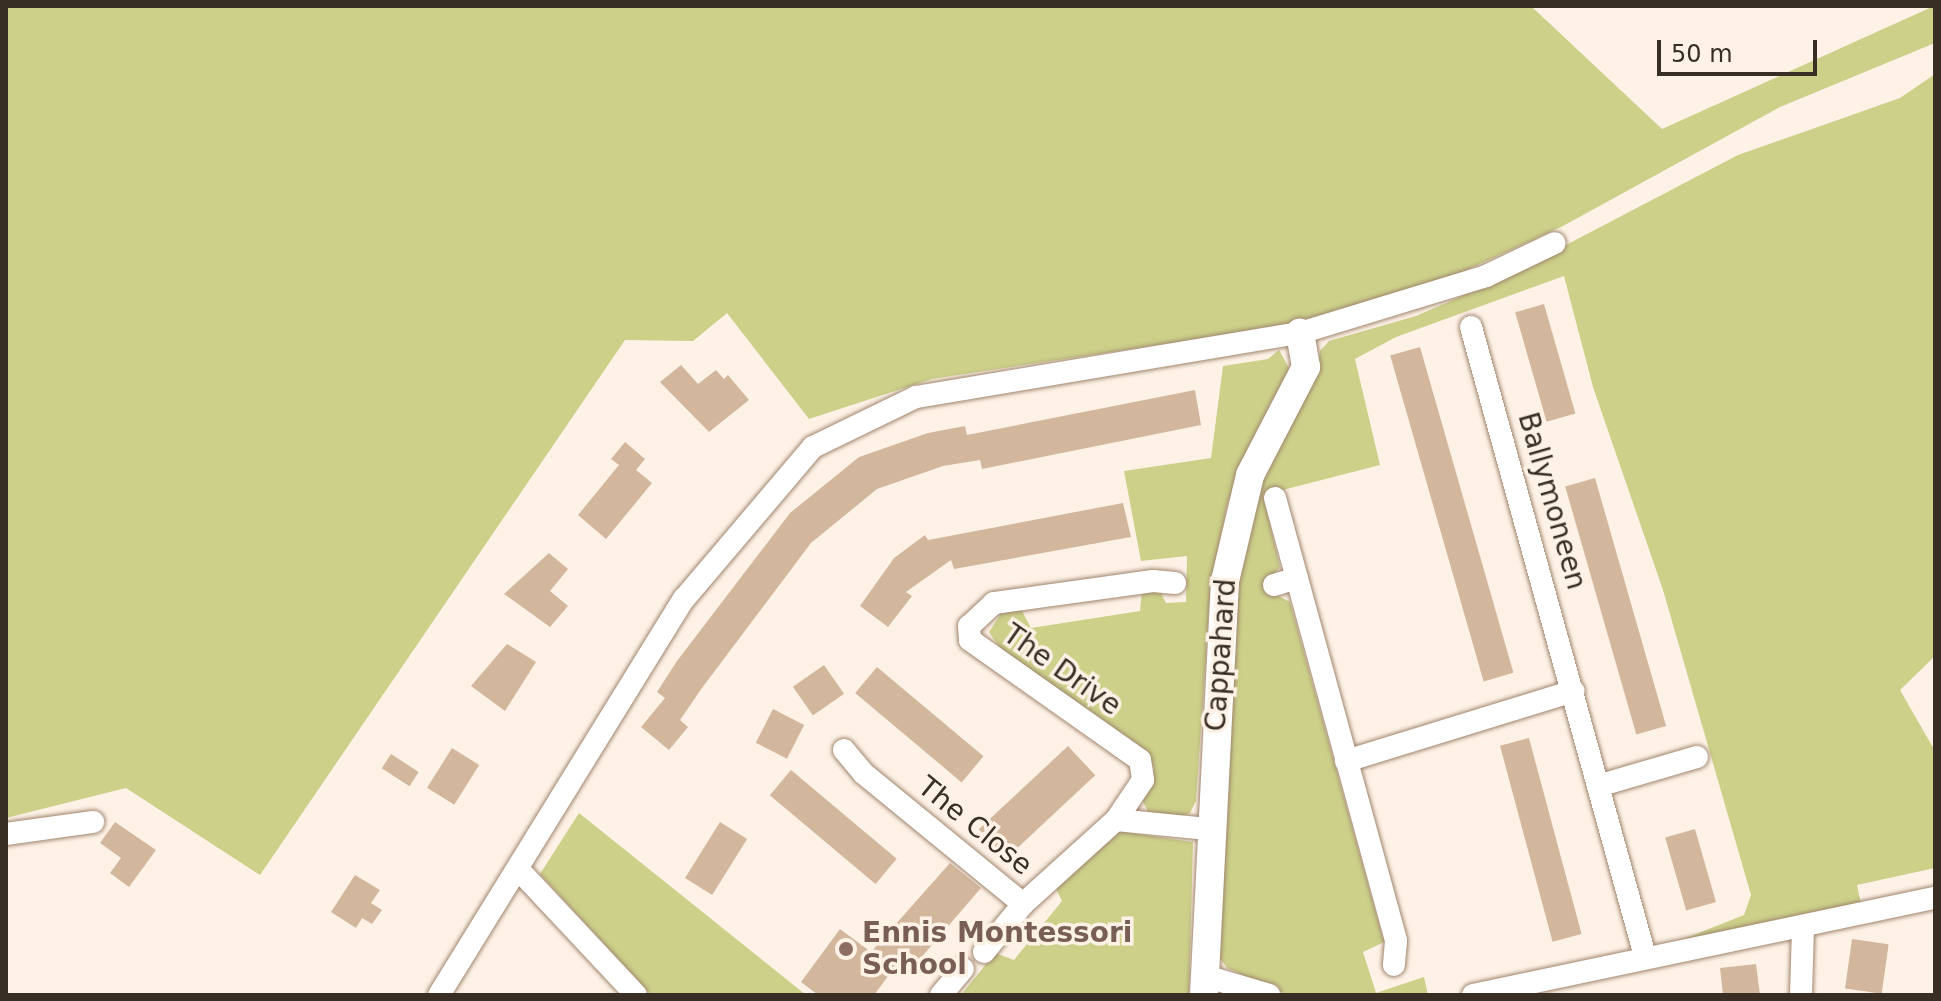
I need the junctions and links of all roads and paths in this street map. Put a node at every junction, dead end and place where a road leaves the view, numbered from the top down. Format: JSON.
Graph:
{"nodes":[{"id":1,"x":1555,"y":243,"type":"dead end"},
{"id":2,"x":1471,"y":327,"type":"dead end"},
{"id":3,"x":1300,"y":333,"type":"junction"},
{"id":4,"x":1275,"y":498,"type":"dead end"},
{"id":5,"x":1297,"y":578,"type":"junction"},
{"id":6,"x":1175,"y":583,"type":"dead end"},
{"id":7,"x":1274,"y":585,"type":"dead end"},
{"id":8,"x":1573,"y":691,"type":"junction"},
{"id":9,"x":844,"y":750,"type":"dead end"},
{"id":10,"x":1697,"y":757,"type":"dead end"},
{"id":11,"x":1346,"y":761,"type":"junction"},
{"id":12,"x":1601,"y":785,"type":"junction"},
{"id":13,"x":1116,"y":820,"type":"junction"},
{"id":14,"x":93,"y":822,"type":"dead end"},
{"id":15,"x":1208,"y":829,"type":"junction"},
{"id":16,"x":6,"y":834,"type":"edge"},
{"id":17,"x":519,"y":870,"type":"junction"},
{"id":18,"x":1935,"y":898,"type":"edge"},
{"id":19,"x":1023,"y":904,"type":"junction"},
{"id":20,"x":1803,"y":927,"type":"junction"},
{"id":21,"x":984,"y":952,"type":"dead end"},
{"id":22,"x":1645,"y":956,"type":"junction"},
{"id":23,"x":1394,"y":965,"type":"dead end"},
{"id":24,"x":963,"y":969,"type":"dead end"},
{"id":25,"x":1555,"y":985,"type":"edge"},
{"id":26,"x":1204,"y":986,"type":"edge"},
{"id":27,"x":439,"y":995,"type":"edge"},
{"id":28,"x":636,"y":995,"type":"edge"},
{"id":29,"x":941,"y":995,"type":"edge"},
{"id":30,"x":1269,"y":995,"type":"edge"},
{"id":31,"x":1473,"y":995,"type":"edge"},
{"id":32,"x":1801,"y":995,"type":"edge"}],
"edges":[{"from":1,"to":3,"type":"street"},
{"from":2,"to":8,"type":"street","name":"Ballymoneen"},
{"from":3,"to":15,"type":"main road","name":"Cappahard"},
{"from":3,"to":17,"type":"street"},
{"from":4,"to":5,"type":"street"},
{"from":5,"to":7,"type":"street"},
{"from":5,"to":11,"type":"street"},
{"from":6,"to":13,"type":"street","name":"The Drive"},
{"from":8,"to":11,"type":"street"},
{"from":8,"to":12,"type":"street","name":"Ballymoneen"},
{"from":9,"to":19,"type":"street","name":"The Close"},
{"from":10,"to":12,"type":"street"},
{"from":11,"to":23,"type":"street"},
{"from":12,"to":22,"type":"street","name":"Ballymoneen"},
{"from":13,"to":15,"type":"street"},
{"from":13,"to":19,"type":"street"},
{"from":14,"to":16,"type":"street"},
{"from":15,"to":26,"type":"main road","name":"Cappahard"},
{"from":17,"to":27,"type":"street"},
{"from":17,"to":28,"type":"street"},
{"from":18,"to":20,"type":"street"},
{"from":19,"to":21,"type":"street","name":"The Close"},
{"from":20,"to":22,"type":"street"},
{"from":20,"to":32,"type":"street"},
{"from":22,"to":25,"type":"street"},
{"from":24,"to":29,"type":"street"},
{"from":25,"to":31,"type":"street"},
{"from":26,"to":30,"type":"street"}]}
